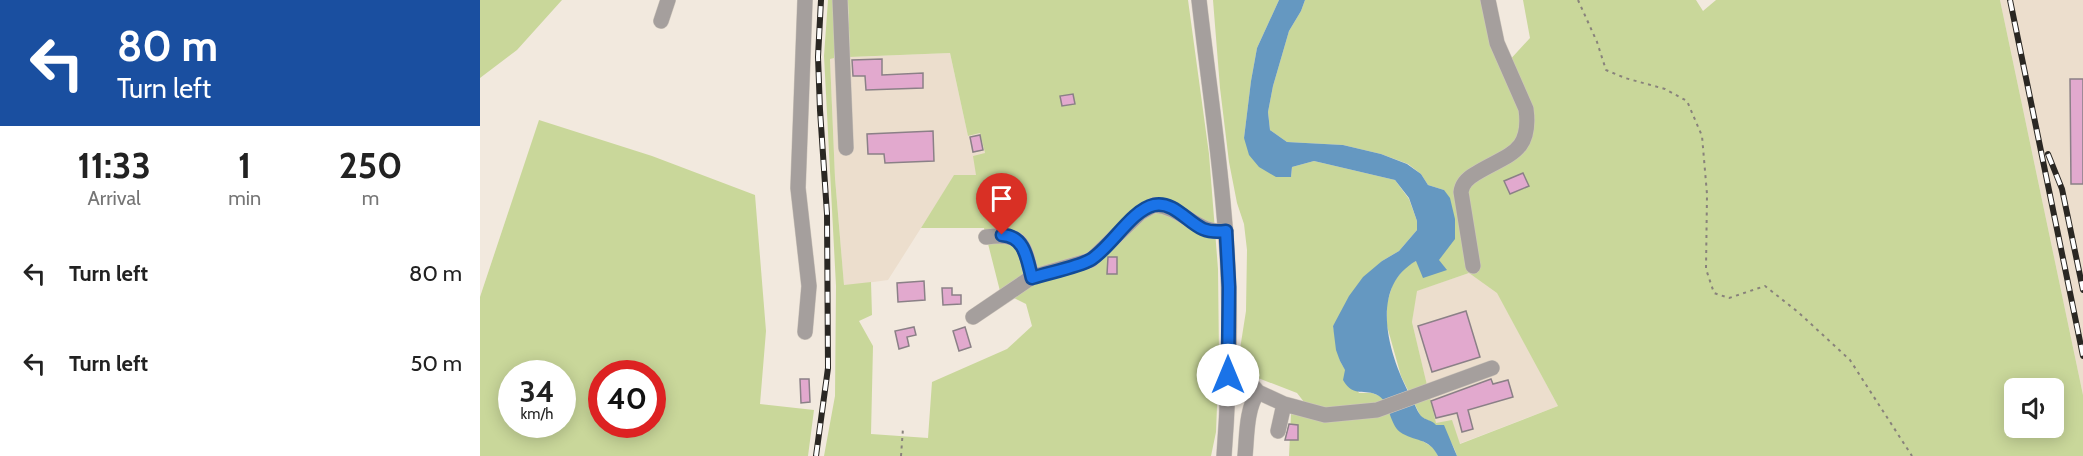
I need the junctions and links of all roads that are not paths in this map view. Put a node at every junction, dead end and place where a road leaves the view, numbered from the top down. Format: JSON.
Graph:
{"nodes":[{"id":1,"x":668,"y":0,"type":"edge"},
{"id":2,"x":805,"y":0,"type":"edge"},
{"id":3,"x":840,"y":0,"type":"edge"},
{"id":4,"x":1199,"y":0,"type":"edge"},
{"id":5,"x":1488,"y":0,"type":"edge"},
{"id":6,"x":661,"y":21,"type":"dead end"},
{"id":7,"x":846,"y":148,"type":"dead end"},
{"id":8,"x":1226,"y":231,"type":"junction"},
{"id":9,"x":986,"y":237,"type":"dead end"},
{"id":10,"x":1473,"y":266,"type":"dead end"},
{"id":11,"x":1032,"y":278,"type":"junction"},
{"id":12,"x":973,"y":317,"type":"dead end"},
{"id":13,"x":805,"y":332,"type":"dead end"},
{"id":14,"x":1492,"y":368,"type":"dead end"},
{"id":15,"x":1228,"y":375,"type":"junction"},
{"id":16,"x":1258,"y":392,"type":"junction"},
{"id":17,"x":1284,"y":404,"type":"junction"},
{"id":18,"x":1278,"y":431,"type":"dead end"},
{"id":19,"x":1224,"y":456,"type":"edge"},
{"id":20,"x":1245,"y":456,"type":"edge"}],
"edges":[{"from":1,"to":6,"type":"street"},
{"from":2,"to":13,"type":"street"},
{"from":3,"to":7,"type":"street"},
{"from":4,"to":8,"type":"street"},
{"from":5,"to":10,"type":"street"},
{"from":8,"to":11,"type":"street"},
{"from":8,"to":15,"type":"street"},
{"from":9,"to":11,"type":"street"},
{"from":11,"to":12,"type":"street"},
{"from":14,"to":17,"type":"street"},
{"from":15,"to":16,"type":"street"},
{"from":15,"to":19,"type":"street"},
{"from":16,"to":17,"type":"street"},
{"from":16,"to":20,"type":"street"},
{"from":17,"to":18,"type":"street"}]}
